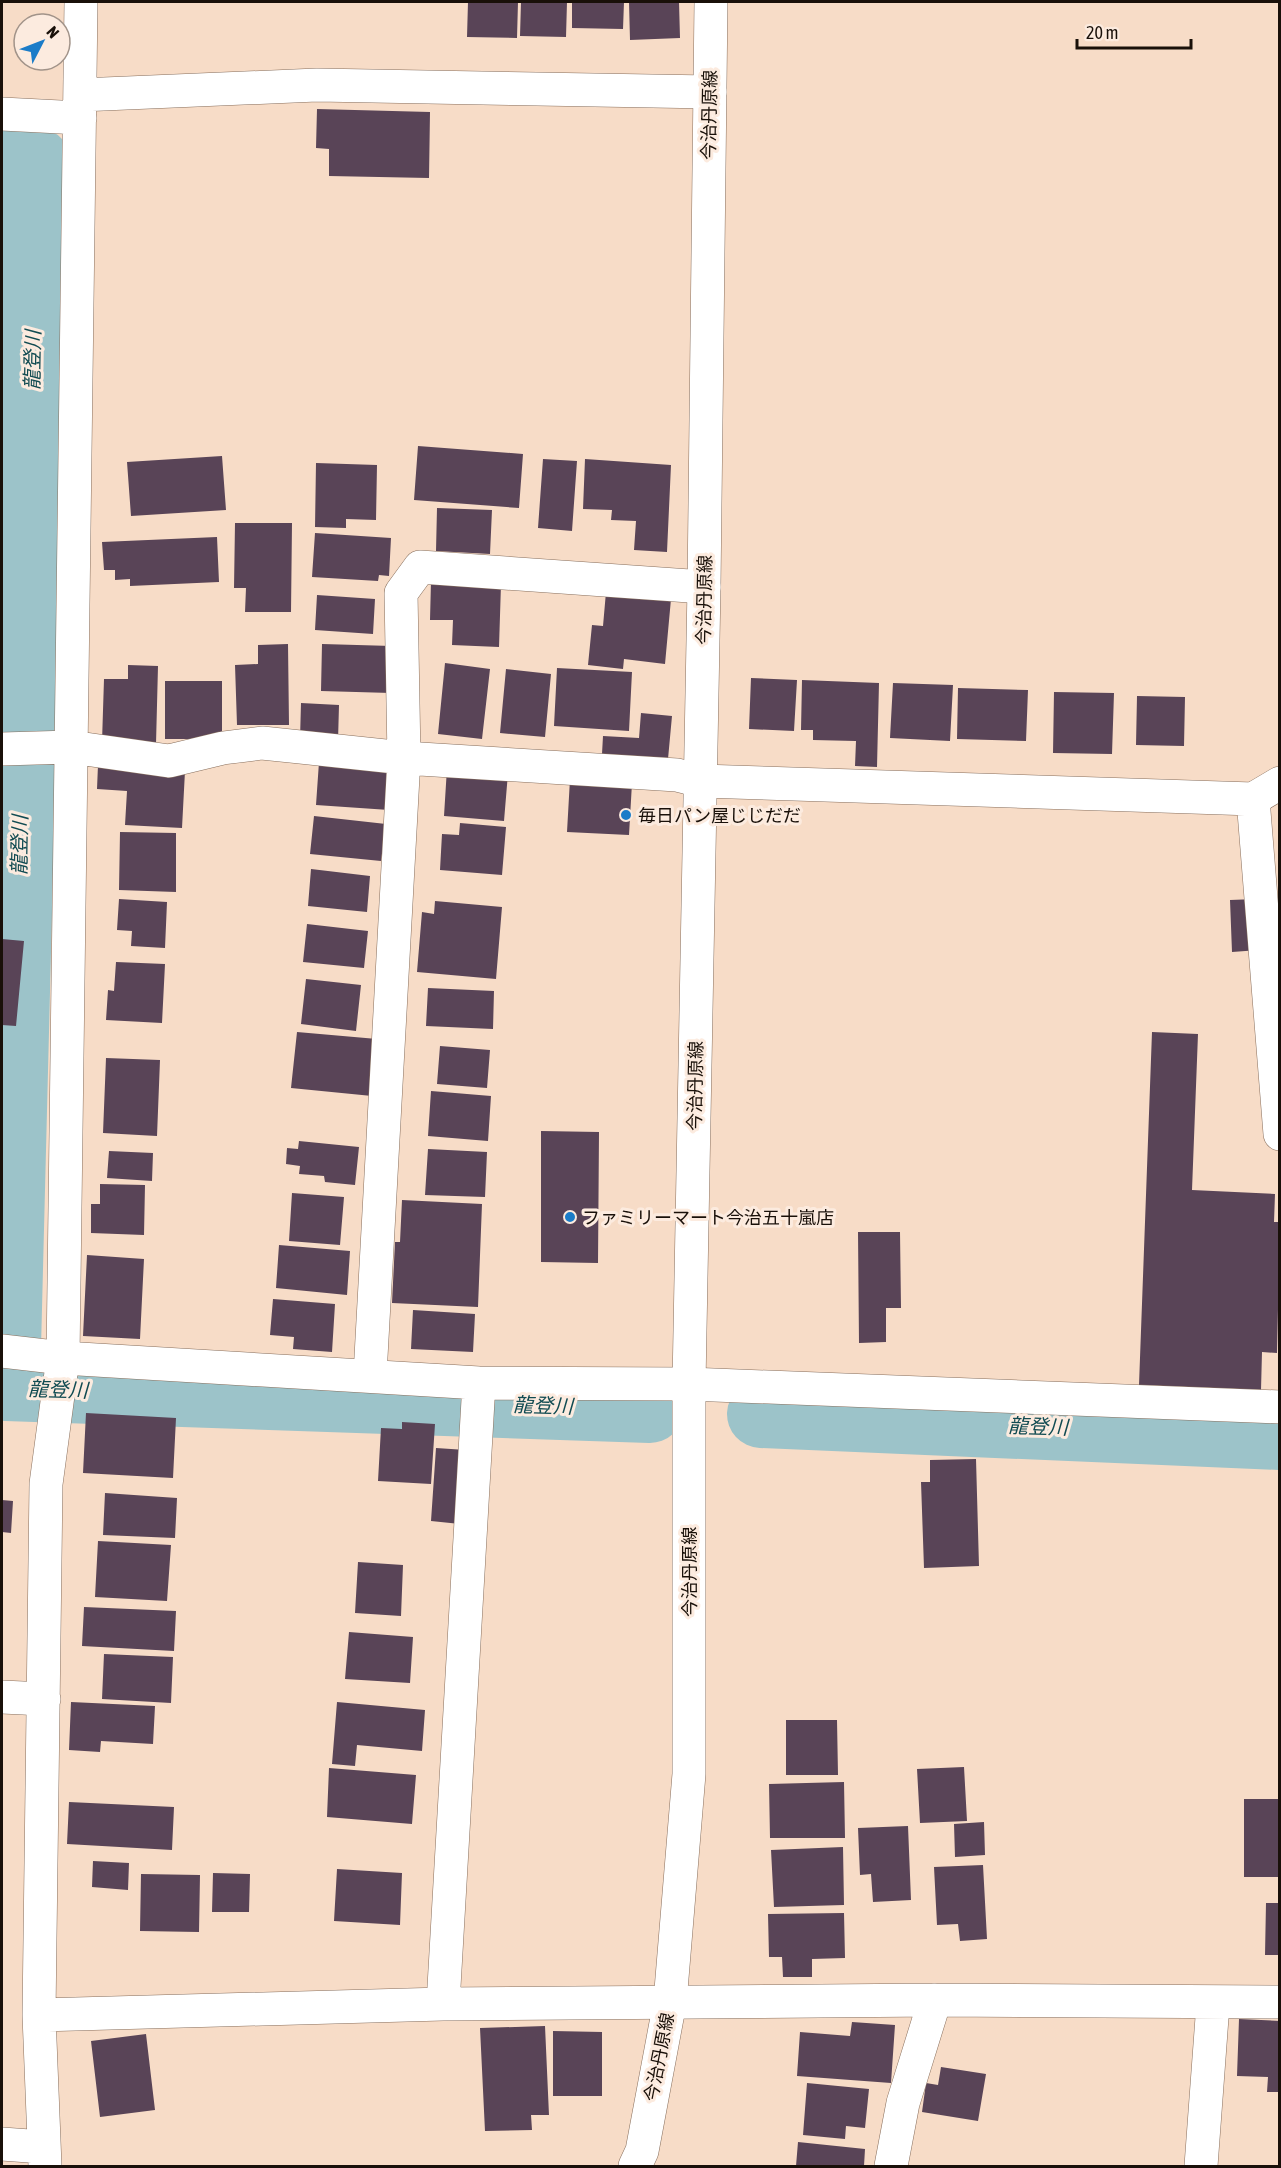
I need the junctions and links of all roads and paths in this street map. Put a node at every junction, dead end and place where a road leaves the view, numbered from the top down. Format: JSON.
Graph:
{"nodes":[{"id":1,"x":81,"y":2,"type":"edge"},
{"id":2,"x":711,"y":2,"type":"edge"},
{"id":3,"x":710,"y":92,"type":"junction"},
{"id":4,"x":80,"y":107,"type":"junction"},
{"id":5,"x":2,"y":114,"type":"edge"},
{"id":6,"x":705,"y":587,"type":"junction"},
{"id":7,"x":70,"y":748,"type":"junction"},
{"id":8,"x":2,"y":749,"type":"edge"},
{"id":9,"x":404,"y":758,"type":"junction"},
{"id":10,"x":700,"y":781,"type":"junction"},
{"id":11,"x":1266,"y":791,"type":"edge"},
{"id":12,"x":1280,"y":1134,"type":"edge"},
{"id":13,"x":2,"y":1351,"type":"edge"},
{"id":14,"x":63,"y":1358,"type":"junction"},
{"id":15,"x":370,"y":1375,"type":"junction"},
{"id":16,"x":479,"y":1383,"type":"junction"},
{"id":17,"x":689,"y":1384,"type":"junction"},
{"id":18,"x":1280,"y":1407,"type":"edge"},
{"id":19,"x":2,"y":1697,"type":"edge"},
{"id":20,"x":44,"y":1699,"type":"junction"},
{"id":21,"x":935,"y":2000,"type":"junction"},
{"id":22,"x":670,"y":2002,"type":"junction"},
{"id":23,"x":1280,"y":2002,"type":"edge"},
{"id":24,"x":443,"y":2004,"type":"junction"},
{"id":25,"x":1214,"y":2004,"type":"junction"},
{"id":26,"x":39,"y":2015,"type":"junction"},
{"id":27,"x":22,"y":2151,"type":"edge"},
{"id":28,"x":635,"y":2166,"type":"edge"},
{"id":29,"x":891,"y":2166,"type":"edge"},
{"id":30,"x":1201,"y":2166,"type":"edge"}],
"edges":[{"from":1,"to":4,"type":"street"},
{"from":2,"to":3,"type":"street","name":"今治丹原線"},
{"from":3,"to":4,"type":"street"},
{"from":3,"to":6,"type":"street","name":"今治丹原線"},
{"from":4,"to":5,"type":"street"},
{"from":4,"to":7,"type":"street"},
{"from":6,"to":9,"type":"street"},
{"from":6,"to":10,"type":"street","name":"今治丹原線"},
{"from":7,"to":8,"type":"street"},
{"from":7,"to":9,"type":"street"},
{"from":7,"to":14,"type":"street"},
{"from":9,"to":10,"type":"street"},
{"from":9,"to":15,"type":"street"},
{"from":10,"to":11,"type":"street"},
{"from":10,"to":17,"type":"street","name":"今治丹原線"},
{"from":11,"to":12,"type":"street"},
{"from":13,"to":14,"type":"street"},
{"from":14,"to":15,"type":"street"},
{"from":14,"to":20,"type":"street"},
{"from":15,"to":16,"type":"street"},
{"from":16,"to":17,"type":"street"},
{"from":16,"to":24,"type":"street"},
{"from":17,"to":18,"type":"street"},
{"from":17,"to":22,"type":"street","name":"今治丹原線"},
{"from":19,"to":20,"type":"street"},
{"from":20,"to":26,"type":"street"},
{"from":21,"to":22,"type":"street"},
{"from":21,"to":25,"type":"street"},
{"from":21,"to":29,"type":"street"},
{"from":22,"to":24,"type":"street"},
{"from":22,"to":28,"type":"street","name":"今治丹原線"},
{"from":23,"to":25,"type":"street"},
{"from":24,"to":26,"type":"street"},
{"from":25,"to":30,"type":"street"},
{"from":26,"to":27,"type":"street"}]}
